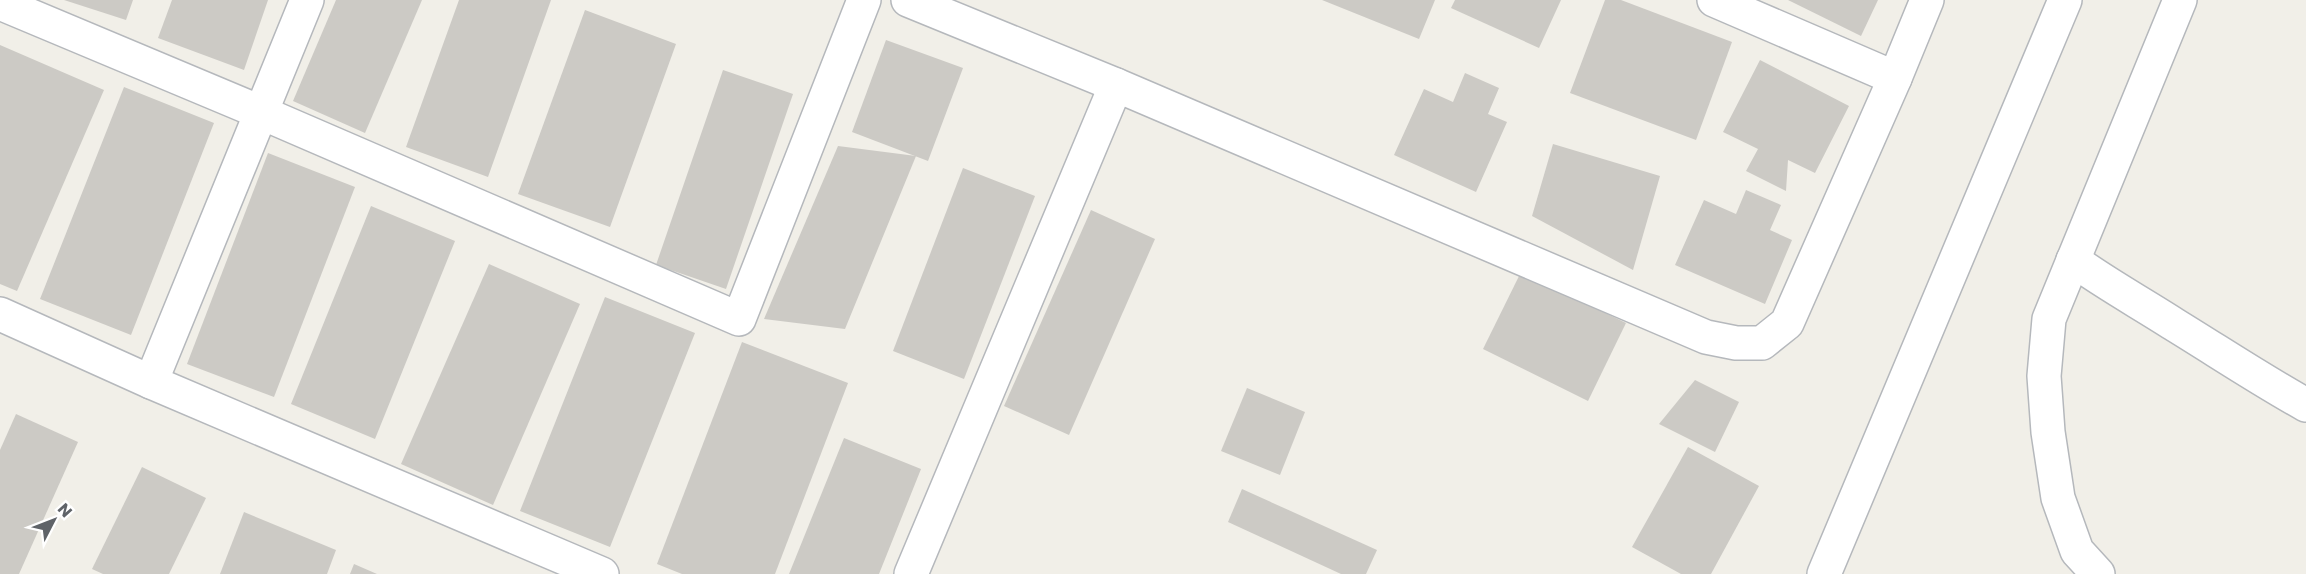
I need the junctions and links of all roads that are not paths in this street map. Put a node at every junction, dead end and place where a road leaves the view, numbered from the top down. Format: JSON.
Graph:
{"nodes":[{"id":1,"x":307,"y":0,"type":"edge"},
{"id":2,"x":864,"y":0,"type":"edge"},
{"id":3,"x":909,"y":0,"type":"edge"},
{"id":4,"x":1714,"y":0,"type":"edge"},
{"id":5,"x":1927,"y":0,"type":"edge"},
{"id":6,"x":2065,"y":0,"type":"edge"},
{"id":7,"x":2180,"y":0,"type":"edge"},
{"id":8,"x":0,"y":3,"type":"edge"},
{"id":9,"x":1895,"y":78,"type":"junction"},
{"id":10,"x":1116,"y":85,"type":"junction"},
{"id":11,"x":260,"y":112,"type":"junction"},
{"id":12,"x":2073,"y":260,"type":"junction"},
{"id":13,"x":0,"y":314,"type":"edge"},
{"id":14,"x":151,"y":382,"type":"junction"},
{"id":15,"x":2306,"y":405,"type":"edge"},
{"id":16,"x":602,"y":574,"type":"edge"},
{"id":17,"x":911,"y":574,"type":"edge"},
{"id":18,"x":1824,"y":574,"type":"edge"},
{"id":19,"x":2098,"y":574,"type":"edge"}],
"edges":[{"from":1,"to":11,"type":"street"},
{"from":2,"to":11,"type":"street"},
{"from":3,"to":10,"type":"street"},
{"from":4,"to":9,"type":"street"},
{"from":5,"to":9,"type":"street"},
{"from":6,"to":18,"type":"street"},
{"from":7,"to":12,"type":"street"},
{"from":8,"to":11,"type":"street"},
{"from":9,"to":10,"type":"street"},
{"from":10,"to":17,"type":"street"},
{"from":11,"to":14,"type":"street"},
{"from":12,"to":15,"type":"street"},
{"from":12,"to":19,"type":"street"},
{"from":13,"to":14,"type":"street"},
{"from":14,"to":16,"type":"street"}]}
